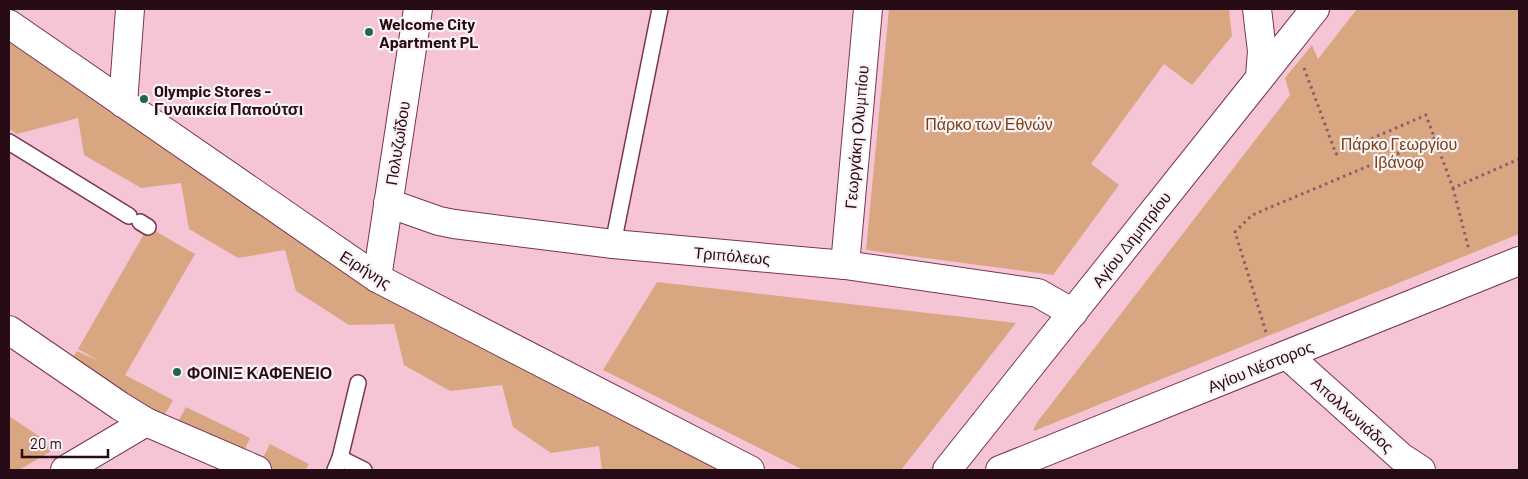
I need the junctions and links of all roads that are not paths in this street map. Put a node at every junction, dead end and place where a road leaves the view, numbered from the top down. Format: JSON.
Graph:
{"nodes":[{"id":1,"x":130,"y":9,"type":"edge"},
{"id":2,"x":418,"y":9,"type":"edge"},
{"id":3,"x":660,"y":9,"type":"edge"},
{"id":4,"x":868,"y":9,"type":"edge"},
{"id":5,"x":1257,"y":9,"type":"edge"},
{"id":6,"x":1315,"y":9,"type":"edge"},
{"id":7,"x":9,"y":24,"type":"edge"},
{"id":8,"x":1260,"y":76,"type":"junction"},
{"id":9,"x":123,"y":103,"type":"junction"},
{"id":10,"x":9,"y":142,"type":"edge"},
{"id":11,"x":388,"y":203,"type":"junction"},
{"id":12,"x":139,"y":221,"type":"dead end"},
{"id":13,"x":613,"y":244,"type":"junction"},
{"id":14,"x":1519,"y":261,"type":"edge"},
{"id":15,"x":844,"y":265,"type":"junction"},
{"id":16,"x":377,"y":278,"type":"junction"},
{"id":17,"x":1073,"y":313,"type":"junction"},
{"id":18,"x":9,"y":330,"type":"edge"},
{"id":19,"x":1281,"y":358,"type":"junction"},
{"id":20,"x":358,"y":384,"type":"dead end"},
{"id":21,"x":146,"y":422,"type":"junction"},
{"id":22,"x":1054,"y":449,"type":"junction"},
{"id":23,"x":337,"y":464,"type":"edge"},
{"id":24,"x":65,"y":470,"type":"edge"},
{"id":25,"x":258,"y":470,"type":"edge"},
{"id":26,"x":364,"y":470,"type":"edge"},
{"id":27,"x":750,"y":470,"type":"edge"},
{"id":28,"x":947,"y":470,"type":"edge"},
{"id":29,"x":1000,"y":470,"type":"edge"},
{"id":30,"x":1036,"y":470,"type":"edge"},
{"id":31,"x":1421,"y":470,"type":"edge"}],
"edges":[{"from":1,"to":9,"type":"main road"},
{"from":2,"to":11,"type":"main road","name":"Πολυζωΐδου"},
{"from":3,"to":13,"type":"lane"},
{"from":4,"to":15,"type":"main road","name":"Γεωργάκη Ολυμπίου"},
{"from":5,"to":8,"type":"main road"},
{"from":6,"to":8,"type":"main road","name":"Αγίου Δημητρίου"},
{"from":7,"to":9,"type":"main road","name":"Ειρήνης"},
{"from":8,"to":17,"type":"main road","name":"Αγίου Δημητρίου"},
{"from":9,"to":16,"type":"main road","name":"Ειρήνης"},
{"from":10,"to":12,"type":"lane"},
{"from":11,"to":13,"type":"main road","name":"Τριπόλεως"},
{"from":11,"to":16,"type":"main road","name":"Πολυζωΐδου"},
{"from":13,"to":15,"type":"main road","name":"Τριπόλεως"},
{"from":14,"to":19,"type":"main road","name":"Αγίου Νέστορος"},
{"from":15,"to":17,"type":"main road","name":"Τριπόλεως"},
{"from":16,"to":27,"type":"main road","name":"Ειρήνης"},
{"from":17,"to":28,"type":"main road","name":"Αγίου Δημητρίου"},
{"from":18,"to":21,"type":"main road"},
{"from":19,"to":22,"type":"main road","name":"Αγίου Νέστορος"},
{"from":19,"to":31,"type":"main road","name":"Απολλωνιάδος"},
{"from":20,"to":23,"type":"lane"},
{"from":21,"to":24,"type":"main road"},
{"from":21,"to":25,"type":"main road"},
{"from":22,"to":29,"type":"main road","name":"Αγίου Νέστορος"},
{"from":22,"to":30,"type":"lane"},
{"from":23,"to":26,"type":"lane"}]}
